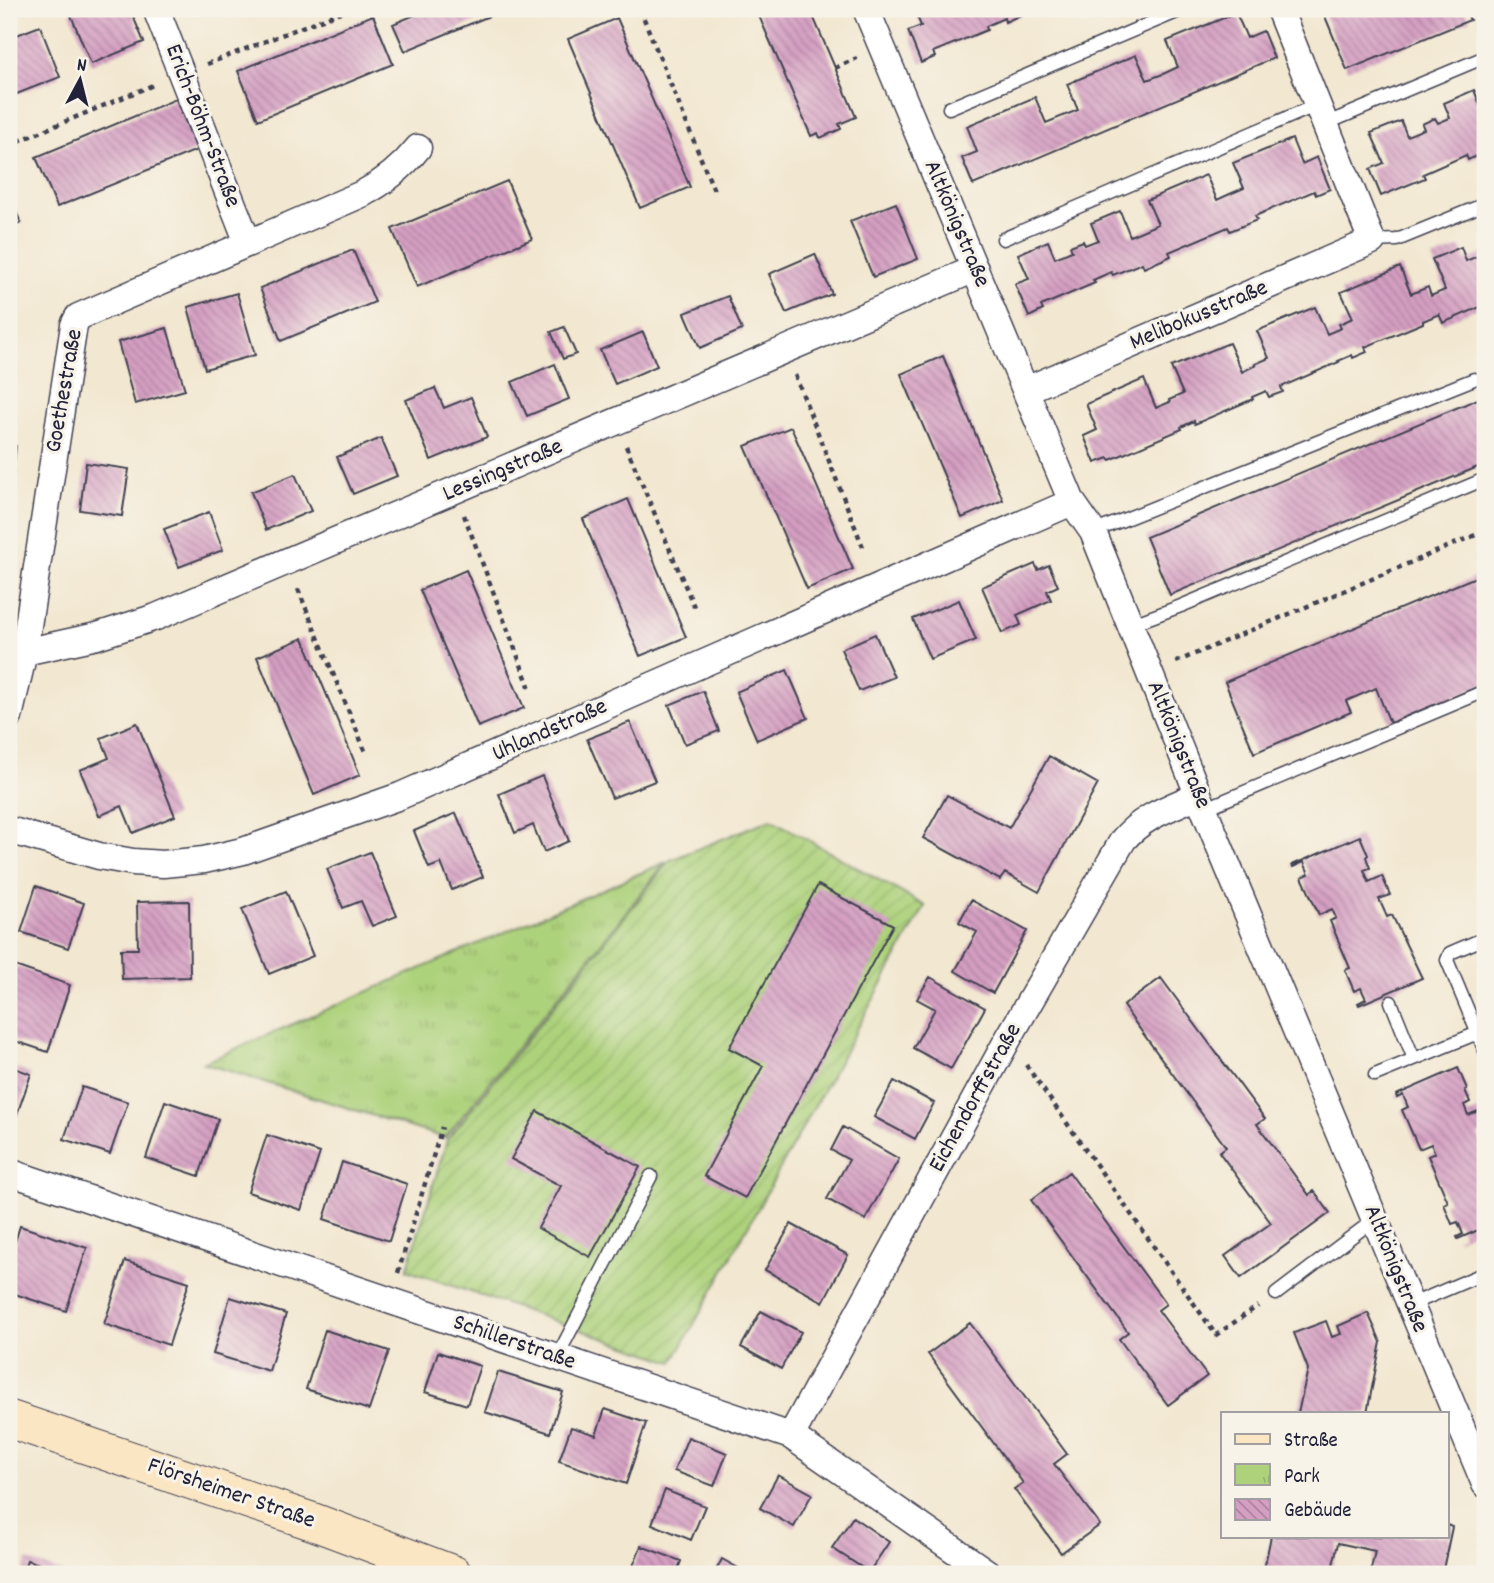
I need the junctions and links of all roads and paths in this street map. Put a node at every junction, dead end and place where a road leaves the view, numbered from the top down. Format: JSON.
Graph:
{"nodes":[{"id":1,"x":156,"y":9,"type":"edge"},
{"id":2,"x":640,"y":9,"type":"edge"},
{"id":3,"x":866,"y":9,"type":"edge"},
{"id":4,"x":1184,"y":9,"type":"edge"},
{"id":5,"x":1279,"y":9,"type":"edge"},
{"id":6,"x":863,"y":55,"type":"dead end"},
{"id":7,"x":1485,"y":57,"type":"edge"},
{"id":8,"x":835,"y":68,"type":"dead end"},
{"id":9,"x":949,"y":108,"type":"dead end"},
{"id":10,"x":1321,"y":115,"type":"junction"},
{"id":11,"x":418,"y":148,"type":"dead end"},
{"id":12,"x":715,"y":193,"type":"dead end"},
{"id":13,"x":1485,"y":204,"type":"edge"},
{"id":14,"x":1003,"y":239,"type":"dead end"},
{"id":15,"x":1372,"y":241,"type":"junction"},
{"id":16,"x":248,"y":243,"type":"junction"},
{"id":17,"x":975,"y":270,"type":"junction"},
{"id":18,"x":786,"y":352,"type":"junction"},
{"id":19,"x":1474,"y":379,"type":"dead end"},
{"id":20,"x":1026,"y":390,"type":"junction"},
{"id":21,"x":617,"y":423,"type":"junction"},
{"id":22,"x":1485,"y":479,"type":"edge"},
{"id":23,"x":454,"y":492,"type":"junction"},
{"id":24,"x":1072,"y":502,"type":"junction"},
{"id":25,"x":1485,"y":531,"type":"edge"},
{"id":26,"x":1093,"y":532,"type":"junction"},
{"id":27,"x":863,"y":547,"type":"dead end"},
{"id":28,"x":287,"y":563,"type":"junction"},
{"id":29,"x":695,"y":609,"type":"dead end"},
{"id":30,"x":1130,"y":625,"type":"junction"},
{"id":31,"x":24,"y":652,"type":"junction"},
{"id":32,"x":1149,"y":673,"type":"junction"},
{"id":33,"x":531,"y":691,"type":"dead end"},
{"id":34,"x":1485,"y":691,"type":"edge"},
{"id":35,"x":9,"y":717,"type":"edge"},
{"id":36,"x":366,"y":753,"type":"dead end"},
{"id":37,"x":1201,"y":802,"type":"junction"},
{"id":38,"x":9,"y":830,"type":"edge"},
{"id":39,"x":1485,"y":938,"type":"edge"},
{"id":40,"x":1391,"y":1002,"type":"dead end"},
{"id":41,"x":1481,"y":1031,"type":"edge"},
{"id":42,"x":1008,"y":1039,"type":"junction"},
{"id":43,"x":1485,"y":1051,"type":"edge"},
{"id":44,"x":1414,"y":1059,"type":"junction"},
{"id":45,"x":1375,"y":1074,"type":"dead end"},
{"id":46,"x":442,"y":1127,"type":"dead end"},
{"id":47,"x":9,"y":1172,"type":"edge"},
{"id":48,"x":651,"y":1176,"type":"dead end"},
{"id":49,"x":1375,"y":1219,"type":"junction"},
{"id":50,"x":1485,"y":1273,"type":"edge"},
{"id":51,"x":1276,"y":1294,"type":"joint"},
{"id":52,"x":389,"y":1301,"type":"junction"},
{"id":53,"x":1409,"y":1305,"type":"junction"},
{"id":54,"x":557,"y":1357,"type":"junction"},
{"id":55,"x":9,"y":1419,"type":"edge"},
{"id":56,"x":791,"y":1436,"type":"junction"},
{"id":57,"x":1485,"y":1484,"type":"edge"},
{"id":58,"x":453,"y":1574,"type":"edge"},
{"id":59,"x":989,"y":1574,"type":"edge"}],
"edges":[{"from":1,"to":16,"type":"street","name":"Erich-Böhm-Straße"},
{"from":2,"to":12,"type":"path"},
{"from":3,"to":17,"type":"street","name":"Altkönigstraße"},
{"from":4,"to":9,"type":"lane"},
{"from":5,"to":10,"type":"street"},
{"from":6,"to":8,"type":"path"},
{"from":7,"to":10,"type":"lane"},
{"from":10,"to":14,"type":"lane"},
{"from":10,"to":15,"type":"street"},
{"from":11,"to":16,"type":"street","name":"Goethestraße"},
{"from":13,"to":15,"type":"lane","name":"Melibokusstraße"},
{"from":15,"to":20,"type":"street","name":"Melibokusstraße"},
{"from":16,"to":31,"type":"street","name":"Goethestraße"},
{"from":17,"to":18,"type":"street","name":"Lessingstraße"},
{"from":17,"to":20,"type":"street","name":"Altkönigstraße"},
{"from":18,"to":21,"type":"street","name":"Lessingstraße"},
{"from":18,"to":27,"type":"path"},
{"from":19,"to":26,"type":"lane"},
{"from":20,"to":24,"type":"street","name":"Altkönigstraße"},
{"from":21,"to":23,"type":"street","name":"Lessingstraße"},
{"from":21,"to":29,"type":"path"},
{"from":22,"to":30,"type":"lane"},
{"from":23,"to":28,"type":"street","name":"Lessingstraße"},
{"from":23,"to":33,"type":"path"},
{"from":24,"to":26,"type":"street","name":"Altkönigstraße"},
{"from":24,"to":38,"type":"street","name":"Uhlandstraße"},
{"from":25,"to":32,"type":"path"},
{"from":26,"to":30,"type":"street","name":"Altkönigstraße"},
{"from":28,"to":31,"type":"street","name":"Lessingstraße"},
{"from":28,"to":36,"type":"path"},
{"from":30,"to":32,"type":"street","name":"Altkönigstraße"},
{"from":31,"to":35,"type":"street","name":"Goethestraße"},
{"from":32,"to":37,"type":"street","name":"Altkönigstraße"},
{"from":34,"to":37,"type":"lane"},
{"from":37,"to":42,"type":"street","name":"Eichendorffstraße"},
{"from":37,"to":49,"type":"street","name":"Altkönigstraße"},
{"from":39,"to":41,"type":"lane"},
{"from":40,"to":44,"type":"lane"},
{"from":41,"to":43,"type":"lane"},
{"from":41,"to":44,"type":"lane"},
{"from":42,"to":51,"type":"path"},
{"from":42,"to":56,"type":"street","name":"Eichendorffstraße"},
{"from":44,"to":45,"type":"lane"},
{"from":46,"to":52,"type":"path"},
{"from":47,"to":52,"type":"street","name":"Schillerstraße"},
{"from":48,"to":54,"type":"lane"},
{"from":49,"to":51,"type":"lane"},
{"from":49,"to":53,"type":"street","name":"Altkönigstraße"},
{"from":50,"to":53,"type":"lane"},
{"from":52,"to":54,"type":"street","name":"Schillerstraße"},
{"from":53,"to":57,"type":"street","name":"Altkönigstraße"},
{"from":54,"to":56,"type":"street","name":"Schillerstraße"},
{"from":55,"to":58,"type":"main road","name":"Flörsheimer Straße"},
{"from":56,"to":59,"type":"street","name":"Schillerstraße"}]}
